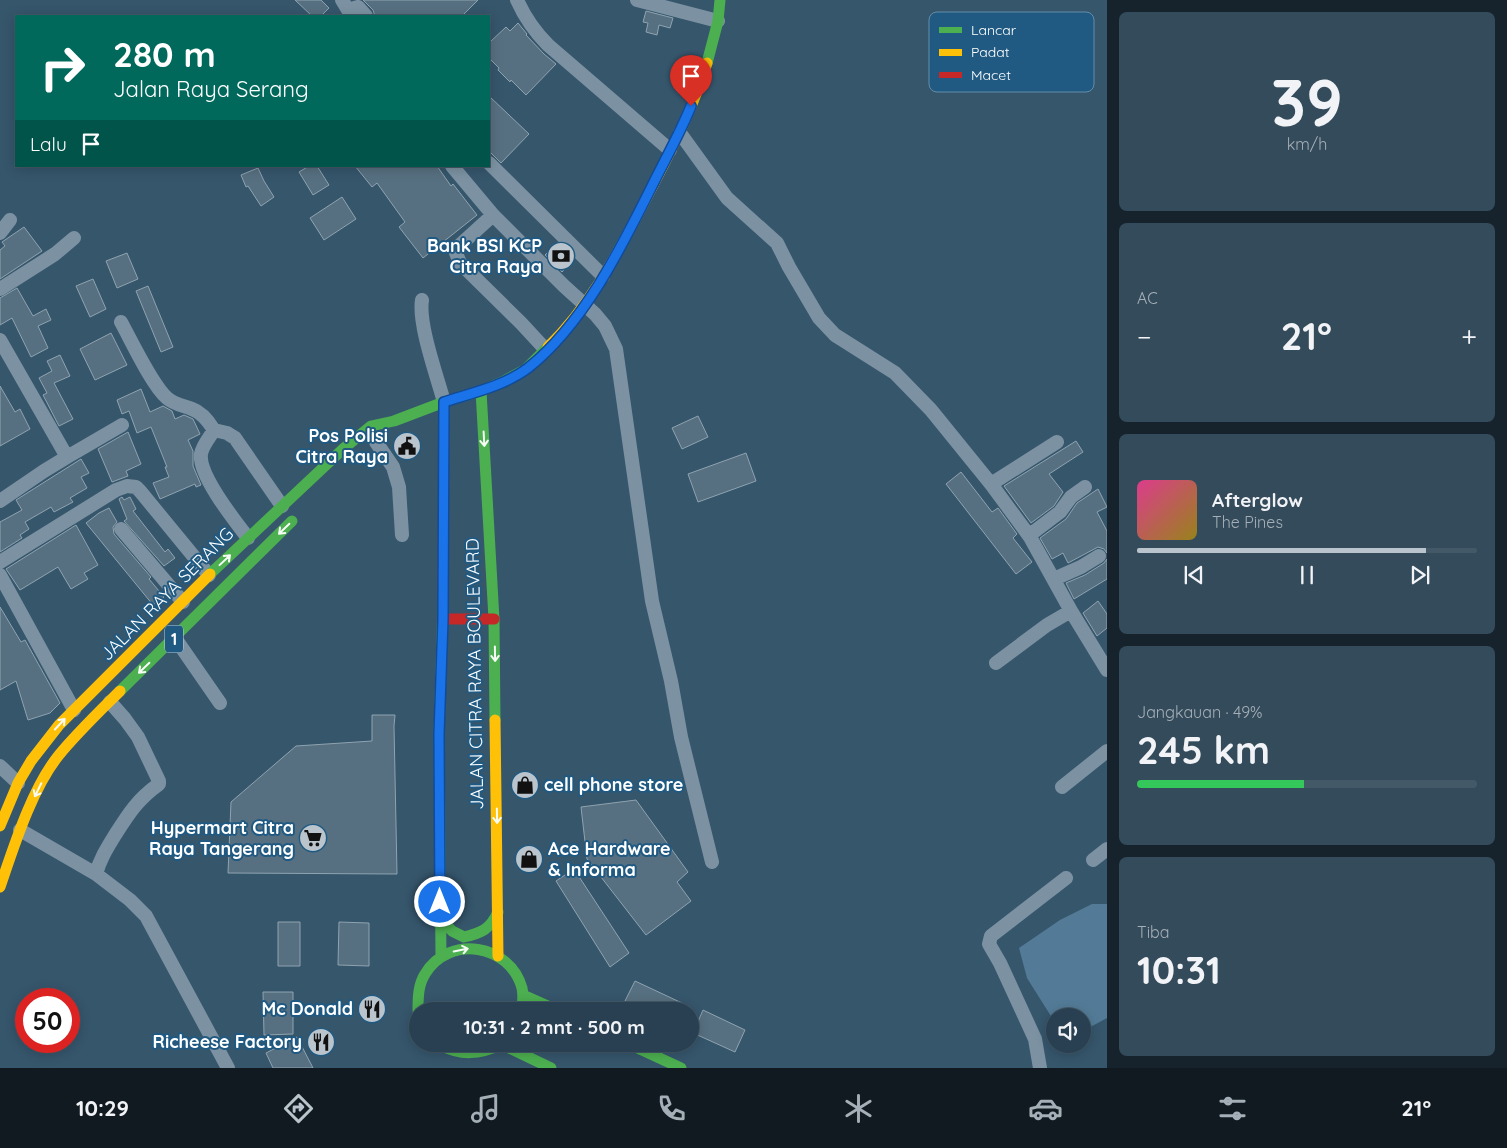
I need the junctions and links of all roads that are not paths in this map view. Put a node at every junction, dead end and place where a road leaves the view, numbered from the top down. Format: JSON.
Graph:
{"nodes":[{"id":1,"x":342,"y":0,"type":"edge"},
{"id":2,"x":517,"y":0,"type":"edge"},
{"id":3,"x":637,"y":0,"type":"edge"},
{"id":4,"x":720,"y":0,"type":"edge"},
{"id":5,"x":365,"y":15,"type":"edge"},
{"id":6,"x":718,"y":21,"type":"junction"},
{"id":7,"x":680,"y":133,"type":"junction"},
{"id":8,"x":670,"y":150,"type":"junction"},
{"id":9,"x":490,"y":164,"type":"edge"},
{"id":10,"x":453,"y":167,"type":"edge"},
{"id":11,"x":493,"y":215,"type":"junction"},
{"id":12,"x":10,"y":220,"type":"dead end"},
{"id":13,"x":0,"y":233,"type":"edge"},
{"id":14,"x":74,"y":238,"type":"dead end"},
{"id":15,"x":603,"y":276,"type":"junction"},
{"id":16,"x":0,"y":289,"type":"edge"},
{"id":17,"x":422,"y":300,"type":"dead end"},
{"id":18,"x":585,"y":304,"type":"junction"},
{"id":19,"x":121,"y":322,"type":"dead end"},
{"id":20,"x":0,"y":340,"type":"edge"},
{"id":21,"x":546,"y":350,"type":"junction"},
{"id":22,"x":482,"y":390,"type":"junction"},
{"id":23,"x":444,"y":402,"type":"junction"},
{"id":24,"x":394,"y":421,"type":"junction"},
{"id":25,"x":122,"y":425,"type":"dead end"},
{"id":26,"x":214,"y":430,"type":"junction"},
{"id":27,"x":1057,"y":442,"type":"dead end"},
{"id":28,"x":373,"y":445,"type":"joint"},
{"id":29,"x":68,"y":457,"type":"junction"},
{"id":30,"x":990,"y":484,"type":"junction"},
{"id":31,"x":1085,"y":487,"type":"dead end"},
{"id":32,"x":0,"y":501,"type":"edge"},
{"id":33,"x":282,"y":506,"type":"junction"},
{"id":34,"x":301,"y":513,"type":"dead end"},
{"id":35,"x":121,"y":529,"type":"dead end"},
{"id":36,"x":1028,"y":534,"type":"junction"},
{"id":37,"x":402,"y":535,"type":"dead end"},
{"id":38,"x":248,"y":538,"type":"junction"},
{"id":39,"x":1099,"y":556,"type":"dead end"},
{"id":40,"x":0,"y":562,"type":"edge"},
{"id":41,"x":0,"y":575,"type":"edge"},
{"id":42,"x":209,"y":575,"type":"junction"},
{"id":43,"x":1054,"y":580,"type":"junction"},
{"id":44,"x":183,"y":602,"type":"junction"},
{"id":45,"x":1071,"y":611,"type":"junction"},
{"id":46,"x":443,"y":619,"type":"junction"},
{"id":47,"x":494,"y":619,"type":"junction"},
{"id":48,"x":175,"y":638,"type":"junction"},
{"id":49,"x":996,"y":663,"type":"dead end"},
{"id":50,"x":1107,"y":670,"type":"edge"},
{"id":51,"x":110,"y":702,"type":"junction"},
{"id":52,"x":220,"y":702,"type":"dead end"},
{"id":53,"x":74,"y":710,"type":"junction"},
{"id":54,"x":1107,"y":751,"type":"edge"},
{"id":55,"x":0,"y":766,"type":"edge"},
{"id":56,"x":18,"y":783,"type":"junction"},
{"id":57,"x":1062,"y":787,"type":"dead end"},
{"id":58,"x":0,"y":826,"type":"edge"},
{"id":59,"x":20,"y":830,"type":"junction"},
{"id":60,"x":1107,"y":848,"type":"edge"},
{"id":61,"x":1093,"y":860,"type":"dead end"},
{"id":62,"x":712,"y":862,"type":"dead end"},
{"id":63,"x":96,"y":874,"type":"junction"},
{"id":64,"x":1066,"y":878,"type":"dead end"},
{"id":65,"x":0,"y":887,"type":"edge"},
{"id":66,"x":498,"y":912,"type":"junction"},
{"id":67,"x":440,"y":917,"type":"junction"},
{"id":68,"x":498,"y":956,"type":"junction"},
{"id":69,"x":441,"y":957,"type":"junction"},
{"id":70,"x":523,"y":994,"type":"junction"},
{"id":71,"x":417,"y":1002,"type":"edge"},
{"id":72,"x":523,"y":1002,"type":"edge"},
{"id":73,"x":540,"y":1002,"type":"edge"},
{"id":74,"x":453,"y":1052,"type":"edge"},
{"id":75,"x":486,"y":1052,"type":"edge"},
{"id":76,"x":518,"y":1052,"type":"edge"},
{"id":77,"x":646,"y":1052,"type":"edge"},
{"id":78,"x":228,"y":1068,"type":"edge"},
{"id":79,"x":551,"y":1068,"type":"edge"},
{"id":80,"x":681,"y":1068,"type":"edge"},
{"id":81,"x":1040,"y":1068,"type":"edge"}],
"edges":[{"from":1,"to":5,"type":"street"},
{"from":2,"to":8,"type":"street"},
{"from":3,"to":6,"type":"street"},
{"from":4,"to":6,"type":"main road","name":"JALAN RAYA SERANG","number":"1"},
{"from":6,"to":7,"type":"main road","name":"JALAN RAYA SERANG","number":"1"},
{"from":7,"to":8,"type":"main road","name":"JALAN RAYA SERANG","number":"1"},
{"from":7,"to":30,"type":"street"},
{"from":8,"to":15,"type":"main road","name":"JALAN RAYA SERANG","number":"1"},
{"from":9,"to":15,"type":"street"},
{"from":10,"to":11,"type":"street"},
{"from":11,"to":18,"type":"street"},
{"from":11,"to":21,"type":"street"},
{"from":12,"to":13,"type":"street"},
{"from":14,"to":16,"type":"street"},
{"from":15,"to":18,"type":"main road","name":"JALAN RAYA SERANG","number":"1"},
{"from":17,"to":23,"type":"street"},
{"from":18,"to":21,"type":"main road","name":"JALAN RAYA SERANG","number":"1"},
{"from":18,"to":62,"type":"street"},
{"from":19,"to":26,"type":"street"},
{"from":20,"to":29,"type":"street"},
{"from":21,"to":22,"type":"main road","name":"JALAN RAYA SERANG","number":"1"},
{"from":22,"to":23,"type":"main road","name":"JALAN RAYA SERANG","number":"1"},
{"from":22,"to":47,"type":"main road","name":"JALAN CITRA RAYA BOULEVARD","one_way":true},
{"from":23,"to":24,"type":"main road","name":"JALAN RAYA SERANG","number":"1"},
{"from":23,"to":46,"type":"main road","name":"JALAN CITRA RAYA BOULEVARD"},
{"from":24,"to":28,"type":"main road","name":"JALAN RAYA SERANG","number":"1"},
{"from":24,"to":33,"type":"main road","name":"JALAN RAYA SERANG","number":"1"},
{"from":25,"to":29,"type":"street"},
{"from":26,"to":33,"type":"street"},
{"from":26,"to":38,"type":"street"},
{"from":27,"to":30,"type":"street"},
{"from":28,"to":37,"type":"street"},
{"from":29,"to":32,"type":"street"},
{"from":30,"to":36,"type":"street"},
{"from":31,"to":36,"type":"street"},
{"from":33,"to":38,"type":"main road","name":"JALAN RAYA SERANG","number":"1"},
{"from":34,"to":48,"type":"main road","name":"JALAN RAYA SERANG","number":"1","one_way":true},
{"from":35,"to":44,"type":"street"},
{"from":36,"to":43,"type":"street"},
{"from":42,"to":38,"type":"main road","name":"JALAN RAYA SERANG","number":"1","one_way":true},
{"from":39,"to":43,"type":"street"},
{"from":40,"to":42,"type":"street"},
{"from":41,"to":53,"type":"street"},
{"from":42,"to":44,"type":"main road","name":"JALAN RAYA SERANG","number":"1"},
{"from":43,"to":45,"type":"street"},
{"from":44,"to":53,"type":"main road","name":"JALAN RAYA SERANG","number":"1"},
{"from":45,"to":49,"type":"street"},
{"from":45,"to":50,"type":"street"},
{"from":46,"to":47,"type":"main road"},
{"from":46,"to":67,"type":"main road","name":"JALAN CITRA RAYA BOULEVARD"},
{"from":47,"to":66,"type":"main road","name":"JALAN CITRA RAYA BOULEVARD","one_way":true},
{"from":48,"to":51,"type":"main road","name":"JALAN RAYA SERANG","number":"1","one_way":true},
{"from":48,"to":52,"type":"street"},
{"from":51,"to":59,"type":"main road","name":"JALAN RAYA SERANG","number":"1","one_way":true},
{"from":51,"to":63,"type":"street"},
{"from":56,"to":53,"type":"main road","name":"JALAN RAYA SERANG","number":"1","one_way":true},
{"from":54,"to":57,"type":"street"},
{"from":55,"to":56,"type":"street"},
{"from":56,"to":58,"type":"main road","name":"JALAN RAYA SERANG","number":"1"},
{"from":59,"to":63,"type":"street"},
{"from":59,"to":65,"type":"main road","name":"JALAN RAYA SERANG","number":"1"},
{"from":60,"to":61,"type":"street"},
{"from":63,"to":78,"type":"street"},
{"from":64,"to":81,"type":"street"},
{"from":66,"to":67,"type":"main road"},
{"from":66,"to":68,"type":"main road","name":"JALAN CITRA RAYA BOULEVARD"},
{"from":67,"to":69,"type":"main road","name":"JALAN CITRA RAYA BOULEVARD"},
{"from":69,"to":68,"type":"main road","one_way":true},
{"from":68,"to":70,"type":"main road"},
{"from":69,"to":71,"type":"main road"},
{"from":70,"to":72,"type":"main road"},
{"from":70,"to":73,"type":"main road"},
{"from":74,"to":75,"type":"main road"},
{"from":76,"to":79,"type":"main road"},
{"from":77,"to":80,"type":"main road"}]}
